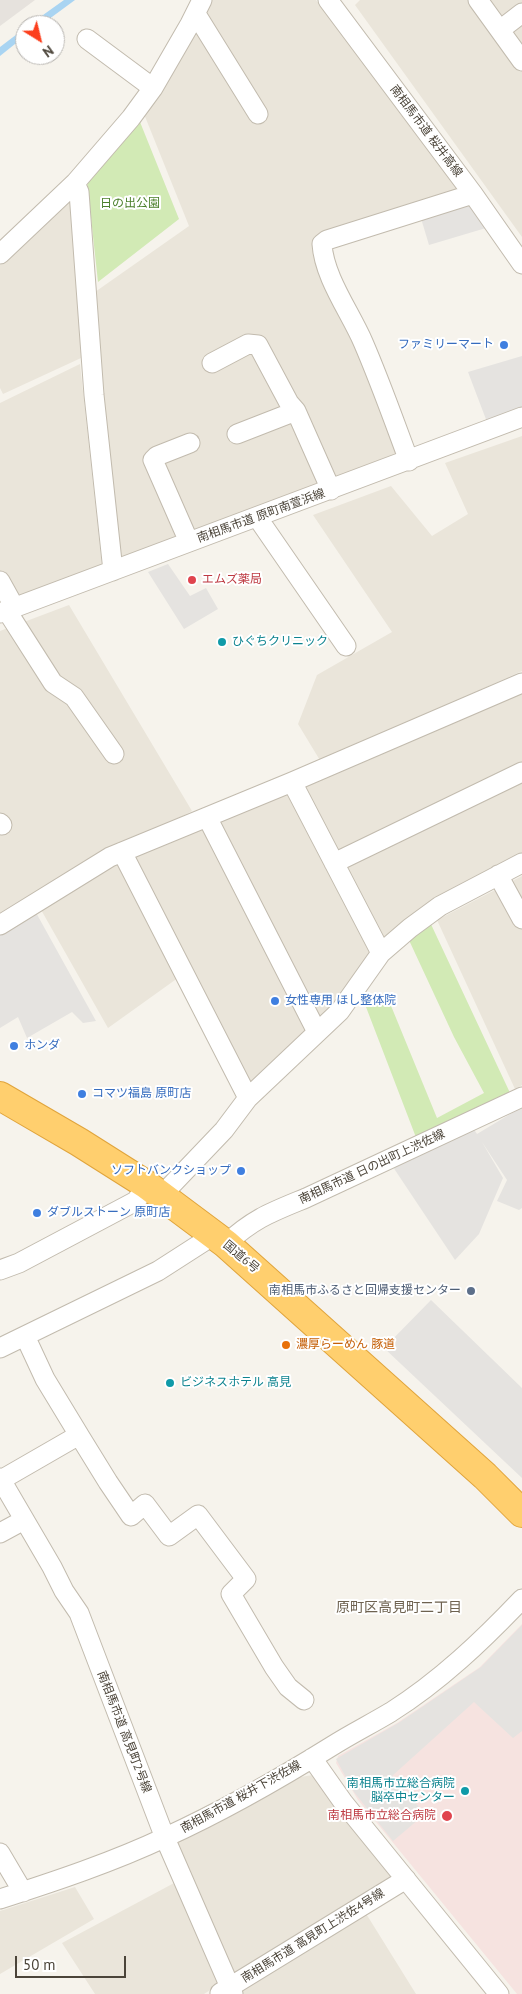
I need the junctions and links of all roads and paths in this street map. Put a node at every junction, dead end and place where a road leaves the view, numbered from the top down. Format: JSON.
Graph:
{"nodes":[{"id":1,"x":478,"y":0,"type":"edge"},
{"id":2,"x":336,"y":3,"type":"edge"},
{"id":3,"x":199,"y":7,"type":"edge"},
{"id":4,"x":522,"y":13,"type":"edge"},
{"id":5,"x":500,"y":30,"type":"junction"},
{"id":6,"x":86,"y":39,"type":"dead end"},
{"id":7,"x":522,"y":61,"type":"edge"},
{"id":8,"x":153,"y":88,"type":"junction"},
{"id":9,"x":258,"y":114,"type":"dead end"},
{"id":10,"x":75,"y":183,"type":"junction"},
{"id":11,"x":473,"y":194,"type":"junction"},
{"id":12,"x":0,"y":254,"type":"edge"},
{"id":13,"x":522,"y":264,"type":"edge"},
{"id":14,"x":212,"y":362,"type":"dead end"},
{"id":15,"x":296,"y":411,"type":"junction"},
{"id":16,"x":522,"y":417,"type":"edge"},
{"id":17,"x":238,"y":434,"type":"dead end"},
{"id":18,"x":190,"y":443,"type":"dead end"},
{"id":19,"x":409,"y":461,"type":"junction"},
{"id":20,"x":331,"y":490,"type":"junction"},
{"id":21,"x":256,"y":517,"type":"junction"},
{"id":22,"x":189,"y":542,"type":"junction"},
{"id":23,"x":113,"y":571,"type":"junction"},
{"id":24,"x":0,"y":581,"type":"edge"},
{"id":25,"x":7,"y":611,"type":"edge"},
{"id":26,"x":346,"y":646,"type":"dead end"},
{"id":27,"x":522,"y":682,"type":"edge"},
{"id":28,"x":114,"y":754,"type":"dead end"},
{"id":29,"x":522,"y":772,"type":"edge"},
{"id":30,"x":292,"y":782,"type":"junction"},
{"id":31,"x":208,"y":817,"type":"junction"},
{"id":32,"x":122,"y":852,"type":"junction"},
{"id":33,"x":334,"y":863,"type":"junction"},
{"id":34,"x":522,"y":863,"type":"edge"},
{"id":35,"x":498,"y":875,"type":"junction"},
{"id":36,"x":522,"y":919,"type":"edge"},
{"id":37,"x":0,"y":925,"type":"edge"},
{"id":38,"x":381,"y":954,"type":"junction"},
{"id":39,"x":318,"y":1032,"type":"junction"},
{"id":40,"x":0,"y":1096,"type":"edge"},
{"id":41,"x":522,"y":1097,"type":"edge"},
{"id":42,"x":248,"y":1098,"type":"junction"},
{"id":43,"x":155,"y":1190,"type":"junction"},
{"id":44,"x":220,"y":1240,"type":"junction"},
{"id":45,"x":0,"y":1270,"type":"edge"},
{"id":46,"x":25,"y":1336,"type":"junction"},
{"id":47,"x":0,"y":1348,"type":"edge"},
{"id":48,"x":79,"y":1434,"type":"junction"},
{"id":49,"x":1,"y":1479,"type":"edge"},
{"id":50,"x":522,"y":1513,"type":"edge"},
{"id":51,"x":24,"y":1520,"type":"junction"},
{"id":52,"x":0,"y":1533,"type":"edge"},
{"id":53,"x":522,"y":1599,"type":"edge"},
{"id":54,"x":304,"y":1700,"type":"dead end"},
{"id":55,"x":312,"y":1758,"type":"junction"},
{"id":56,"x":165,"y":1838,"type":"junction"},
{"id":57,"x":0,"y":1853,"type":"edge"},
{"id":58,"x":406,"y":1879,"type":"junction"},
{"id":59,"x":23,"y":1892,"type":"junction"},
{"id":60,"x":0,"y":1899,"type":"edge"},
{"id":61,"x":227,"y":1992,"type":"edge"},
{"id":62,"x":499,"y":1994,"type":"edge"}],
"edges":[{"from":1,"to":5,"type":"street"},
{"from":2,"to":11,"type":"street","name":"南相馬市道 桜井高線"},
{"from":3,"to":8,"type":"street"},
{"from":3,"to":9,"type":"street"},
{"from":4,"to":5,"type":"street"},
{"from":5,"to":7,"type":"street"},
{"from":6,"to":8,"type":"street"},
{"from":8,"to":10,"type":"street"},
{"from":10,"to":12,"type":"street"},
{"from":10,"to":23,"type":"street"},
{"from":11,"to":13,"type":"street","name":"南相馬市道 桜井高線"},
{"from":11,"to":19,"type":"street"},
{"from":14,"to":15,"type":"street"},
{"from":15,"to":17,"type":"street"},
{"from":15,"to":20,"type":"street"},
{"from":16,"to":19,"type":"street","name":"南相馬市道 原町南萱浜線"},
{"from":18,"to":22,"type":"street"},
{"from":19,"to":20,"type":"street","name":"南相馬市道 原町南萱浜線"},
{"from":20,"to":21,"type":"street","name":"南相馬市道 原町南萱浜線"},
{"from":21,"to":22,"type":"street","name":"南相馬市道 原町南萱浜線"},
{"from":21,"to":26,"type":"street"},
{"from":22,"to":23,"type":"street","name":"南相馬市道 原町南萱浜線"},
{"from":23,"to":25,"type":"street","name":"南相馬市道 原町南萱浜線"},
{"from":24,"to":25,"type":"street"},
{"from":25,"to":28,"type":"street"},
{"from":27,"to":30,"type":"street"},
{"from":29,"to":33,"type":"street"},
{"from":30,"to":31,"type":"street"},
{"from":30,"to":33,"type":"street"},
{"from":31,"to":32,"type":"street"},
{"from":31,"to":39,"type":"street"},
{"from":32,"to":37,"type":"street"},
{"from":32,"to":42,"type":"street"},
{"from":33,"to":38,"type":"street"},
{"from":34,"to":35,"type":"street"},
{"from":35,"to":36,"type":"street"},
{"from":35,"to":38,"type":"street"},
{"from":38,"to":39,"type":"street"},
{"from":39,"to":42,"type":"street"},
{"from":40,"to":43,"type":"highway","name":"国道6号"},
{"from":41,"to":44,"type":"street","name":"南相馬市道 日の出町上渋佐線"},
{"from":42,"to":43,"type":"street"},
{"from":43,"to":44,"type":"highway","name":"国道6号"},
{"from":43,"to":45,"type":"street"},
{"from":44,"to":46,"type":"street","name":"南相馬市道 日の出町上渋佐線"},
{"from":44,"to":50,"type":"highway","name":"国道6号"},
{"from":46,"to":47,"type":"street","name":"南相馬市道 日の出町上渋佐線"},
{"from":46,"to":48,"type":"street"},
{"from":48,"to":49,"type":"street"},
{"from":48,"to":54,"type":"street"},
{"from":49,"to":51,"type":"street","name":"南相馬市道 高見町2号線"},
{"from":51,"to":52,"type":"street"},
{"from":51,"to":56,"type":"street","name":"南相馬市道 高見町2号線"},
{"from":53,"to":55,"type":"street"},
{"from":55,"to":56,"type":"street","name":"南相馬市道 桜井下渋佐線"},
{"from":55,"to":58,"type":"street","name":"南相馬市道 桜井下渋佐線"},
{"from":56,"to":59,"type":"street","name":"南相馬市道 桜井下渋佐線"},
{"from":56,"to":61,"type":"street","name":"南相馬市道 高見町2号線"},
{"from":57,"to":59,"type":"street"},
{"from":58,"to":61,"type":"street","name":"南相馬市道 高見町上渋佐4号線"},
{"from":58,"to":62,"type":"street","name":"南相馬市道 桜井下渋佐線"},
{"from":59,"to":60,"type":"street","name":"南相馬市道 桜井下渋佐線"}]}
